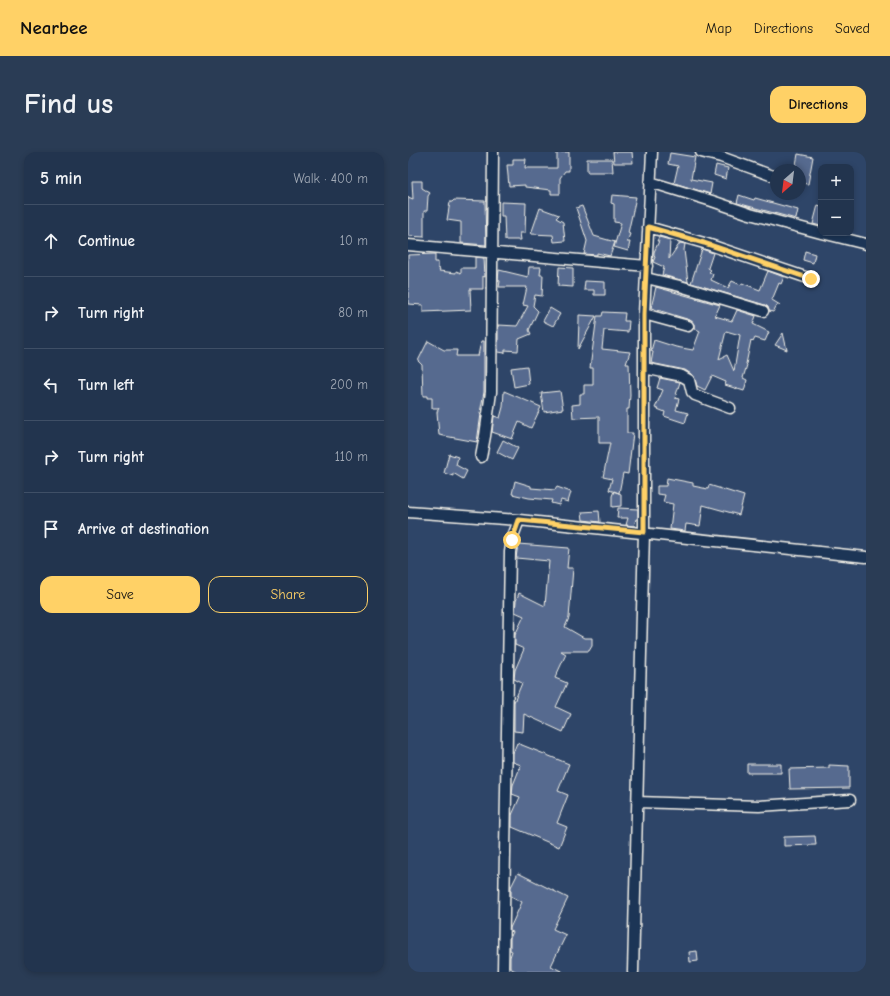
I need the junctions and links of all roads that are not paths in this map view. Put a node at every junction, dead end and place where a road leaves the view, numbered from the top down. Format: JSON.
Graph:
{"nodes":[{"id":1,"x":493,"y":152,"type":"edge"},
{"id":2,"x":652,"y":152,"type":"edge"},
{"id":3,"x":701,"y":152,"type":"edge"},
{"id":4,"x":770,"y":175,"type":"edge"},
{"id":5,"x":650,"y":182,"type":"junction"},
{"id":6,"x":648,"y":227,"type":"junction"},
{"id":7,"x":818,"y":232,"type":"edge"},
{"id":8,"x":834,"y":236,"type":"edge"},
{"id":9,"x":866,"y":244,"type":"edge"},
{"id":10,"x":408,"y":245,"type":"edge"},
{"id":11,"x":491,"y":253,"type":"junction"},
{"id":12,"x":647,"y":266,"type":"junction"},
{"id":13,"x":646,"y":278,"type":"junction"},
{"id":14,"x":811,"y":279,"type":"dead end"},
{"id":15,"x":763,"y":311,"type":"dead end"},
{"id":16,"x":644,"y":314,"type":"junction"},
{"id":17,"x":688,"y":326,"type":"dead end"},
{"id":18,"x":644,"y":368,"type":"junction"},
{"id":19,"x":730,"y":408,"type":"dead end"},
{"id":20,"x":480,"y":457,"type":"dead end"},
{"id":21,"x":408,"y":512,"type":"edge"},
{"id":22,"x":519,"y":520,"type":"junction"},
{"id":23,"x":644,"y":532,"type":"junction"},
{"id":24,"x":866,"y":557,"type":"edge"},
{"id":25,"x":850,"y":800,"type":"dead end"},
{"id":26,"x":637,"y":802,"type":"junction"},
{"id":27,"x":503,"y":972,"type":"edge"},
{"id":28,"x":633,"y":972,"type":"edge"}],
"edges":[{"from":1,"to":11,"type":"street"},
{"from":2,"to":5,"type":"street"},
{"from":3,"to":4,"type":"street"},
{"from":5,"to":6,"type":"street"},
{"from":5,"to":7,"type":"street"},
{"from":6,"to":12,"type":"street"},
{"from":6,"to":14,"type":"street"},
{"from":8,"to":9,"type":"street"},
{"from":10,"to":11,"type":"street"},
{"from":11,"to":12,"type":"street"},
{"from":11,"to":20,"type":"street"},
{"from":12,"to":13,"type":"street"},
{"from":13,"to":15,"type":"street"},
{"from":13,"to":16,"type":"street"},
{"from":16,"to":17,"type":"street"},
{"from":16,"to":18,"type":"street"},
{"from":18,"to":19,"type":"street"},
{"from":18,"to":23,"type":"street"},
{"from":21,"to":22,"type":"street"},
{"from":22,"to":23,"type":"street"},
{"from":22,"to":27,"type":"street"},
{"from":23,"to":24,"type":"street"},
{"from":23,"to":26,"type":"street"},
{"from":25,"to":26,"type":"street"},
{"from":26,"to":28,"type":"street"}]}
